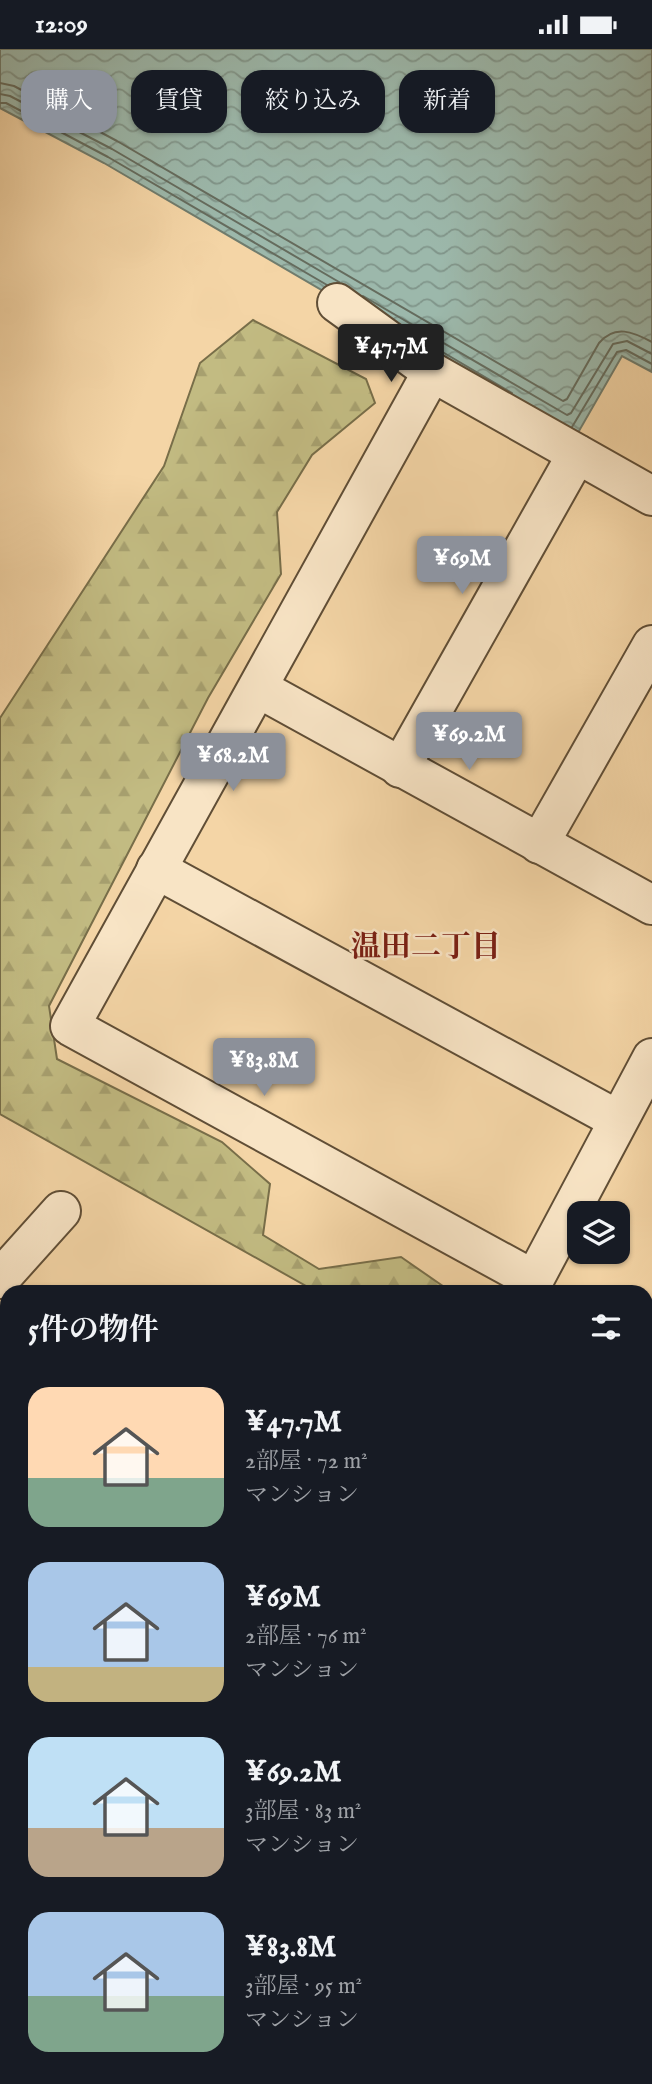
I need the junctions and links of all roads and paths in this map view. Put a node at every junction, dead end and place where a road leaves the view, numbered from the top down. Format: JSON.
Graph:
{"nodes":[{"id":1,"x":337,"y":303,"type":"dead end"},
{"id":2,"x":432,"y":372,"type":"junction"},
{"id":3,"x":577,"y":454,"type":"junction"},
{"id":4,"x":652,"y":496,"type":"edge"},
{"id":5,"x":652,"y":645,"type":"edge"},
{"id":6,"x":258,"y":688,"type":"junction"},
{"id":7,"x":652,"y":697,"type":"edge"},
{"id":8,"x":609,"y":722,"type":"junction"},
{"id":9,"x":400,"y":768,"type":"junction"},
{"id":10,"x":539,"y":844,"type":"junction"},
{"id":11,"x":156,"y":869,"type":"junction"},
{"id":12,"x":652,"y":905,"type":"edge"},
{"id":13,"x":652,"y":1058,"type":"edge"},
{"id":14,"x":618,"y":1121,"type":"junction"},
{"id":15,"x":61,"y":1211,"type":"dead end"},
{"id":16,"x":0,"y":1279,"type":"edge"}],
"edges":[{"from":1,"to":2,"type":"street"},
{"from":2,"to":3,"type":"street"},
{"from":2,"to":6,"type":"street"},
{"from":3,"to":4,"type":"street"},
{"from":3,"to":9,"type":"street"},
{"from":5,"to":8,"type":"street"},
{"from":6,"to":9,"type":"street"},
{"from":6,"to":11,"type":"street"},
{"from":7,"to":8,"type":"street"},
{"from":8,"to":10,"type":"street"},
{"from":9,"to":10,"type":"street"},
{"from":10,"to":12,"type":"street"},
{"from":11,"to":14,"type":"street"},
{"from":11,"to":14,"type":"street"},
{"from":13,"to":14,"type":"street"},
{"from":15,"to":16,"type":"street"}]}
